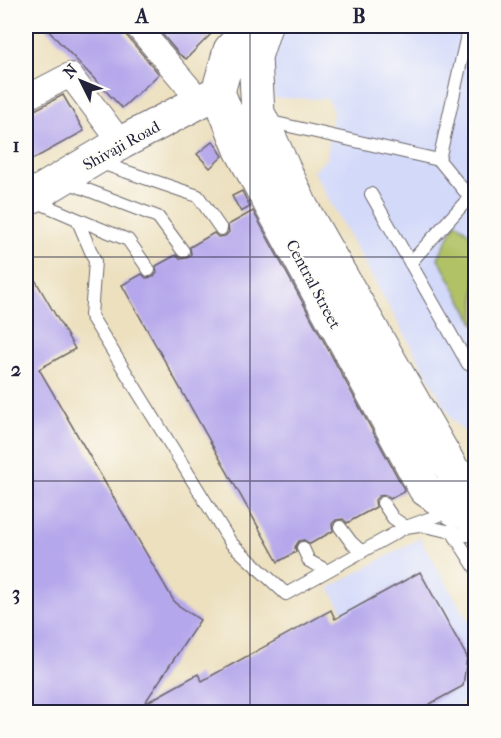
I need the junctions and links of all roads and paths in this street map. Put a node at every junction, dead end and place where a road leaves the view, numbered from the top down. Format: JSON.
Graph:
{"nodes":[{"id":1,"x":137,"y":26,"type":"edge"},
{"id":2,"x":251,"y":26,"type":"edge"},
{"id":3,"x":265,"y":26,"type":"edge"},
{"id":4,"x":469,"y":26,"type":"edge"},
{"id":5,"x":27,"y":95,"type":"edge"},
{"id":6,"x":210,"y":97,"type":"junction"},
{"id":7,"x":247,"y":123,"type":"junction"},
{"id":8,"x":122,"y":143,"type":"junction"},
{"id":9,"x":92,"y":160,"type":"junction"},
{"id":10,"x":439,"y":160,"type":"junction"},
{"id":11,"x":58,"y":179,"type":"junction"},
{"id":12,"x":371,"y":194,"type":"dead end"},
{"id":13,"x":27,"y":199,"type":"edge"},
{"id":14,"x":472,"y":201,"type":"edge"},
{"id":15,"x":77,"y":219,"type":"junction"},
{"id":16,"x":221,"y":229,"type":"dead end"},
{"id":17,"x":183,"y":251,"type":"dead end"},
{"id":18,"x":410,"y":263,"type":"junction"},
{"id":19,"x":149,"y":270,"type":"dead end"},
{"id":20,"x":476,"y":365,"type":"edge"},
{"id":21,"x":383,"y":503,"type":"dead end"},
{"id":22,"x":462,"y":503,"type":"edge"},
{"id":23,"x":340,"y":527,"type":"dead end"},
{"id":24,"x":406,"y":527,"type":"junction"},
{"id":25,"x":476,"y":537,"type":"edge"},
{"id":26,"x":303,"y":548,"type":"dead end"},
{"id":27,"x":363,"y":552,"type":"junction"},
{"id":28,"x":476,"y":569,"type":"edge"},
{"id":29,"x":326,"y":570,"type":"junction"}],
"edges":[{"from":1,"to":6,"type":"street"},
{"from":2,"to":6,"type":"street"},
{"from":3,"to":7,"type":"street","name":"Central Street"},
{"from":4,"to":10,"type":"lane"},
{"from":5,"to":8,"type":"street"},
{"from":6,"to":7,"type":"street","name":"Central Street"},
{"from":6,"to":8,"type":"street","name":"Shivaji Road"},
{"from":7,"to":10,"type":"lane"},
{"from":7,"to":22,"type":"street","name":"Central Street"},
{"from":8,"to":9,"type":"street","name":"Shivaji Road"},
{"from":9,"to":11,"type":"street","name":"Shivaji Road"},
{"from":9,"to":16,"type":"lane"},
{"from":10,"to":14,"type":"lane"},
{"from":11,"to":13,"type":"street","name":"Shivaji Road"},
{"from":11,"to":17,"type":"lane"},
{"from":12,"to":18,"type":"lane"},
{"from":13,"to":15,"type":"lane"},
{"from":14,"to":18,"type":"lane"},
{"from":15,"to":19,"type":"lane"},
{"from":15,"to":29,"type":"lane"},
{"from":18,"to":20,"type":"lane"},
{"from":21,"to":24,"type":"lane"},
{"from":22,"to":24,"type":"lane"},
{"from":22,"to":24,"type":"lane"},
{"from":22,"to":25,"type":"lane"},
{"from":22,"to":28,"type":"lane"},
{"from":23,"to":27,"type":"lane"},
{"from":24,"to":27,"type":"lane"},
{"from":26,"to":29,"type":"lane"},
{"from":27,"to":29,"type":"lane"}]}
